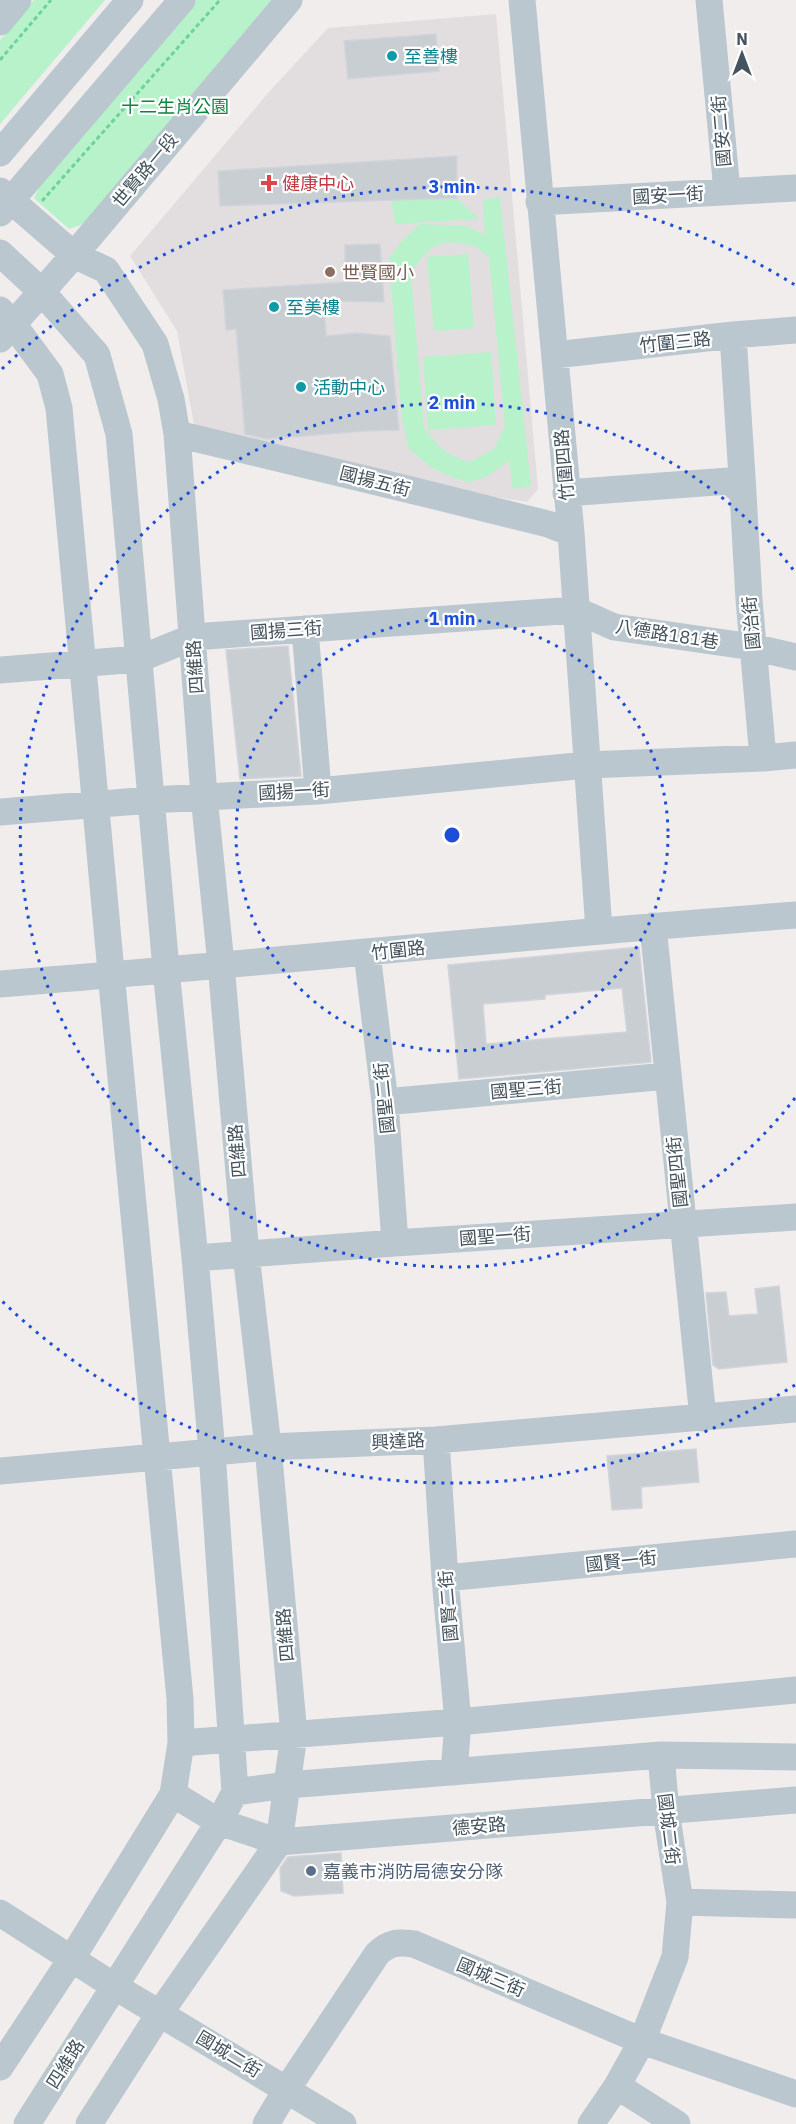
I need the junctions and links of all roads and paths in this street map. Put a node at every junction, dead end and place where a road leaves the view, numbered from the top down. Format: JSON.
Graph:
{"nodes":[{"id":1,"x":18,"y":0,"type":"edge"},
{"id":2,"x":51,"y":0,"type":"edge"},
{"id":3,"x":130,"y":0,"type":"edge"},
{"id":4,"x":182,"y":0,"type":"edge"},
{"id":5,"x":220,"y":0,"type":"edge"},
{"id":6,"x":289,"y":0,"type":"edge"},
{"id":7,"x":522,"y":0,"type":"edge"},
{"id":8,"x":709,"y":0,"type":"edge"},
{"id":9,"x":0,"y":22,"type":"edge"},
{"id":10,"x":0,"y":60,"type":"edge"},
{"id":11,"x":0,"y":153,"type":"edge"},
{"id":12,"x":796,"y":188,"type":"edge"},
{"id":13,"x":727,"y":191,"type":"junction"},
{"id":14,"x":3,"y":202,"type":"edge"},
{"id":15,"x":539,"y":202,"type":"junction"},
{"id":16,"x":44,"y":203,"type":"dead end"},
{"id":17,"x":0,"y":253,"type":"edge"},
{"id":18,"x":74,"y":255,"type":"junction"},
{"id":19,"x":41,"y":291,"type":"junction"},
{"id":20,"x":4,"y":324,"type":"edge"},
{"id":21,"x":796,"y":330,"type":"edge"},
{"id":22,"x":733,"y":335,"type":"junction"},
{"id":23,"x":555,"y":355,"type":"junction"},
{"id":24,"x":177,"y":434,"type":"junction"},
{"id":25,"x":566,"y":493,"type":"junction"},
{"id":26,"x":743,"y":493,"type":"junction"},
{"id":27,"x":571,"y":532,"type":"junction"},
{"id":28,"x":576,"y":610,"type":"junction"},
{"id":29,"x":305,"y":629,"type":"junction"},
{"id":30,"x":193,"y":637,"type":"junction"},
{"id":31,"x":753,"y":647,"type":"junction"},
{"id":32,"x":796,"y":657,"type":"edge"},
{"id":33,"x":139,"y":658,"type":"junction"},
{"id":34,"x":81,"y":662,"type":"junction"},
{"id":35,"x":0,"y":670,"type":"edge"},
{"id":36,"x":796,"y":756,"type":"edge"},
{"id":37,"x":763,"y":758,"type":"junction"},
{"id":38,"x":587,"y":765,"type":"junction"},
{"id":39,"x":318,"y":791,"type":"junction"},
{"id":40,"x":204,"y":796,"type":"junction"},
{"id":41,"x":151,"y":800,"type":"junction"},
{"id":42,"x":96,"y":804,"type":"junction"},
{"id":43,"x":0,"y":812,"type":"edge"},
{"id":44,"x":796,"y":915,"type":"edge"},
{"id":45,"x":653,"y":926,"type":"junction"},
{"id":46,"x":599,"y":930,"type":"junction"},
{"id":47,"x":367,"y":954,"type":"junction"},
{"id":48,"x":221,"y":964,"type":"junction"},
{"id":49,"x":166,"y":969,"type":"junction"},
{"id":50,"x":110,"y":975,"type":"junction"},
{"id":51,"x":0,"y":984,"type":"edge"},
{"id":52,"x":667,"y":1076,"type":"junction"},
{"id":53,"x":385,"y":1102,"type":"junction"},
{"id":54,"x":796,"y":1217,"type":"edge"},
{"id":55,"x":682,"y":1224,"type":"junction"},
{"id":56,"x":395,"y":1242,"type":"junction"},
{"id":57,"x":246,"y":1254,"type":"junction"},
{"id":58,"x":195,"y":1258,"type":"junction"},
{"id":59,"x":796,"y":1408,"type":"edge"},
{"id":60,"x":703,"y":1418,"type":"junction"},
{"id":61,"x":436,"y":1440,"type":"junction"},
{"id":62,"x":268,"y":1447,"type":"junction"},
{"id":63,"x":212,"y":1452,"type":"junction"},
{"id":64,"x":158,"y":1456,"type":"junction"},
{"id":65,"x":0,"y":1470,"type":"edge"},
{"id":66,"x":796,"y":1544,"type":"edge"},
{"id":67,"x":445,"y":1578,"type":"junction"},
{"id":68,"x":796,"y":1690,"type":"edge"},
{"id":69,"x":458,"y":1722,"type":"junction"},
{"id":70,"x":294,"y":1735,"type":"junction"},
{"id":71,"x":231,"y":1739,"type":"junction"},
{"id":72,"x":181,"y":1743,"type":"junction"},
{"id":73,"x":661,"y":1755,"type":"junction"},
{"id":74,"x":796,"y":1757,"type":"edge"},
{"id":75,"x":454,"y":1772,"type":"junction"},
{"id":76,"x":288,"y":1785,"type":"junction"},
{"id":77,"x":235,"y":1792,"type":"junction"},
{"id":78,"x":174,"y":1794,"type":"junction"},
{"id":79,"x":796,"y":1800,"type":"edge"},
{"id":80,"x":666,"y":1811,"type":"junction"},
{"id":81,"x":219,"y":1822,"type":"junction"},
{"id":82,"x":279,"y":1842,"type":"junction"},
{"id":83,"x":680,"y":1902,"type":"junction"},
{"id":84,"x":796,"y":1905,"type":"edge"},
{"id":85,"x":0,"y":1913,"type":"edge"},
{"id":86,"x":72,"y":1958,"type":"junction"},
{"id":87,"x":114,"y":1986,"type":"junction"},
{"id":88,"x":160,"y":2013,"type":"junction"},
{"id":89,"x":642,"y":2041,"type":"junction"},
{"id":90,"x":0,"y":2067,"type":"edge"},
{"id":91,"x":617,"y":2086,"type":"junction"},
{"id":92,"x":287,"y":2089,"type":"junction"},
{"id":93,"x":796,"y":2094,"type":"edge"},
{"id":94,"x":27,"y":2124,"type":"edge"},
{"id":95,"x":89,"y":2124,"type":"edge"},
{"id":96,"x":266,"y":2124,"type":"edge"},
{"id":97,"x":343,"y":2124,"type":"edge"},
{"id":98,"x":591,"y":2124,"type":"edge"},
{"id":99,"x":677,"y":2124,"type":"edge"}],
"edges":[{"from":1,"to":9,"type":"street"},
{"from":2,"to":10,"type":"path"},
{"from":3,"to":11,"type":"street"},
{"from":4,"to":14,"type":"street"},
{"from":5,"to":16,"type":"path"},
{"from":6,"to":18,"type":"street","name":"世賢路一段"},
{"from":7,"to":15,"type":"street","name":"竹圍四路"},
{"from":8,"to":13,"type":"street","name":"國安二街"},
{"from":12,"to":13,"type":"street","name":"國安一街"},
{"from":13,"to":15,"type":"street","name":"國安一街"},
{"from":14,"to":18,"type":"street","name":"四維路"},
{"from":15,"to":23,"type":"street","name":"竹圍四路"},
{"from":17,"to":19,"type":"street"},
{"from":18,"to":19,"type":"street","name":"世賢路一段"},
{"from":18,"to":24,"type":"street","name":"四維路"},
{"from":19,"to":20,"type":"street","name":"世賢路一段"},
{"from":19,"to":33,"type":"street"},
{"from":20,"to":34,"type":"street"},
{"from":21,"to":22,"type":"street","name":"竹圍三路"},
{"from":22,"to":23,"type":"street","name":"竹圍三路"},
{"from":22,"to":26,"type":"street","name":"國治街"},
{"from":23,"to":25,"type":"street","name":"竹圍四路"},
{"from":24,"to":27,"type":"street","name":"國揚五街"},
{"from":24,"to":30,"type":"street","name":"四維路"},
{"from":25,"to":26,"type":"street"},
{"from":25,"to":27,"type":"street","name":"竹圍四路"},
{"from":26,"to":31,"type":"street","name":"國治街"},
{"from":27,"to":28,"type":"street","name":"竹圍四路"},
{"from":28,"to":29,"type":"street","name":"國揚三街"},
{"from":28,"to":31,"type":"street","name":"八德路181巷"},
{"from":28,"to":38,"type":"street","name":"竹圍四路"},
{"from":29,"to":30,"type":"street","name":"國揚三街"},
{"from":29,"to":39,"type":"street"},
{"from":30,"to":33,"type":"street","name":"國揚三街"},
{"from":30,"to":40,"type":"street","name":"四維路"},
{"from":31,"to":32,"type":"street","name":"八德路181巷"},
{"from":31,"to":37,"type":"street","name":"國治街"},
{"from":33,"to":34,"type":"street","name":"國揚三街"},
{"from":33,"to":41,"type":"street"},
{"from":34,"to":35,"type":"street","name":"國揚三街"},
{"from":34,"to":42,"type":"street"},
{"from":36,"to":37,"type":"street"},
{"from":37,"to":38,"type":"street"},
{"from":38,"to":39,"type":"street","name":"國揚一街"},
{"from":38,"to":46,"type":"street","name":"竹圍四路"},
{"from":39,"to":40,"type":"street","name":"國揚一街"},
{"from":40,"to":41,"type":"street","name":"國揚一街"},
{"from":40,"to":48,"type":"street","name":"四維路"},
{"from":41,"to":42,"type":"street","name":"國揚一街"},
{"from":41,"to":49,"type":"street"},
{"from":42,"to":43,"type":"street","name":"國揚一街"},
{"from":42,"to":50,"type":"street"},
{"from":44,"to":45,"type":"street","name":"竹圍路"},
{"from":45,"to":46,"type":"street","name":"竹圍路"},
{"from":45,"to":52,"type":"street","name":"國聖四街"},
{"from":46,"to":47,"type":"street","name":"竹圍路"},
{"from":47,"to":48,"type":"street","name":"竹圍路"},
{"from":47,"to":53,"type":"street","name":"國聖二街"},
{"from":48,"to":49,"type":"street","name":"竹圍路"},
{"from":48,"to":57,"type":"street","name":"四維路"},
{"from":49,"to":50,"type":"street","name":"竹圍路"},
{"from":49,"to":58,"type":"street"},
{"from":50,"to":51,"type":"street","name":"竹圍路"},
{"from":50,"to":64,"type":"street"},
{"from":52,"to":53,"type":"street","name":"國聖三街"},
{"from":52,"to":55,"type":"street","name":"國聖四街"},
{"from":53,"to":56,"type":"street","name":"國聖二街"},
{"from":54,"to":55,"type":"street","name":"國聖一街"},
{"from":55,"to":56,"type":"street","name":"國聖一街"},
{"from":55,"to":60,"type":"street","name":"國聖四街"},
{"from":56,"to":57,"type":"street","name":"國聖一街"},
{"from":57,"to":58,"type":"street","name":"國聖一街"},
{"from":57,"to":62,"type":"street","name":"四維路"},
{"from":58,"to":63,"type":"street"},
{"from":59,"to":60,"type":"street","name":"興達路"},
{"from":60,"to":61,"type":"street","name":"興達路"},
{"from":61,"to":62,"type":"street","name":"興達路"},
{"from":61,"to":67,"type":"street","name":"國賢二街"},
{"from":62,"to":63,"type":"street","name":"興達路"},
{"from":62,"to":70,"type":"street","name":"四維路"},
{"from":63,"to":64,"type":"street","name":"興達路"},
{"from":63,"to":71,"type":"street"},
{"from":64,"to":65,"type":"street","name":"興達路"},
{"from":64,"to":72,"type":"street"},
{"from":66,"to":67,"type":"street","name":"國賢一街"},
{"from":67,"to":69,"type":"street","name":"國賢二街"},
{"from":68,"to":69,"type":"street"},
{"from":69,"to":70,"type":"street"},
{"from":69,"to":75,"type":"street","name":"國賢二街"},
{"from":70,"to":71,"type":"street"},
{"from":70,"to":76,"type":"street","name":"四維路"},
{"from":71,"to":72,"type":"street"},
{"from":71,"to":77,"type":"street"},
{"from":72,"to":78,"type":"street"},
{"from":73,"to":74,"type":"street"},
{"from":73,"to":75,"type":"street"},
{"from":73,"to":80,"type":"street","name":"國城二街"},
{"from":75,"to":76,"type":"street"},
{"from":76,"to":77,"type":"street"},
{"from":76,"to":82,"type":"street","name":"四維路"},
{"from":77,"to":81,"type":"street","name":"四維路"},
{"from":78,"to":81,"type":"street","name":"德安路"},
{"from":78,"to":86,"type":"street"},
{"from":79,"to":80,"type":"street","name":"德安路"},
{"from":80,"to":82,"type":"street","name":"德安路"},
{"from":80,"to":83,"type":"street","name":"國城二街"},
{"from":81,"to":82,"type":"street","name":"德安路"},
{"from":81,"to":87,"type":"street","name":"四維路"},
{"from":82,"to":88,"type":"street","name":"四維路"},
{"from":83,"to":84,"type":"street"},
{"from":83,"to":89,"type":"street","name":"國城二街"},
{"from":85,"to":86,"type":"street","name":"國城二街"},
{"from":86,"to":87,"type":"street","name":"國城二街"},
{"from":86,"to":90,"type":"street"},
{"from":87,"to":88,"type":"street","name":"國城二街"},
{"from":87,"to":94,"type":"street","name":"四維路"},
{"from":88,"to":92,"type":"street","name":"國城二街"},
{"from":88,"to":95,"type":"street","name":"四維路"},
{"from":89,"to":91,"type":"street","name":"國城二街"},
{"from":89,"to":92,"type":"street","name":"國城三街"},
{"from":89,"to":93,"type":"street","name":"國城三街"},
{"from":91,"to":98,"type":"street","name":"國城二街"},
{"from":91,"to":99,"type":"street"},
{"from":92,"to":96,"type":"street","name":"國城三街"},
{"from":92,"to":97,"type":"street","name":"國城二街"}]}
